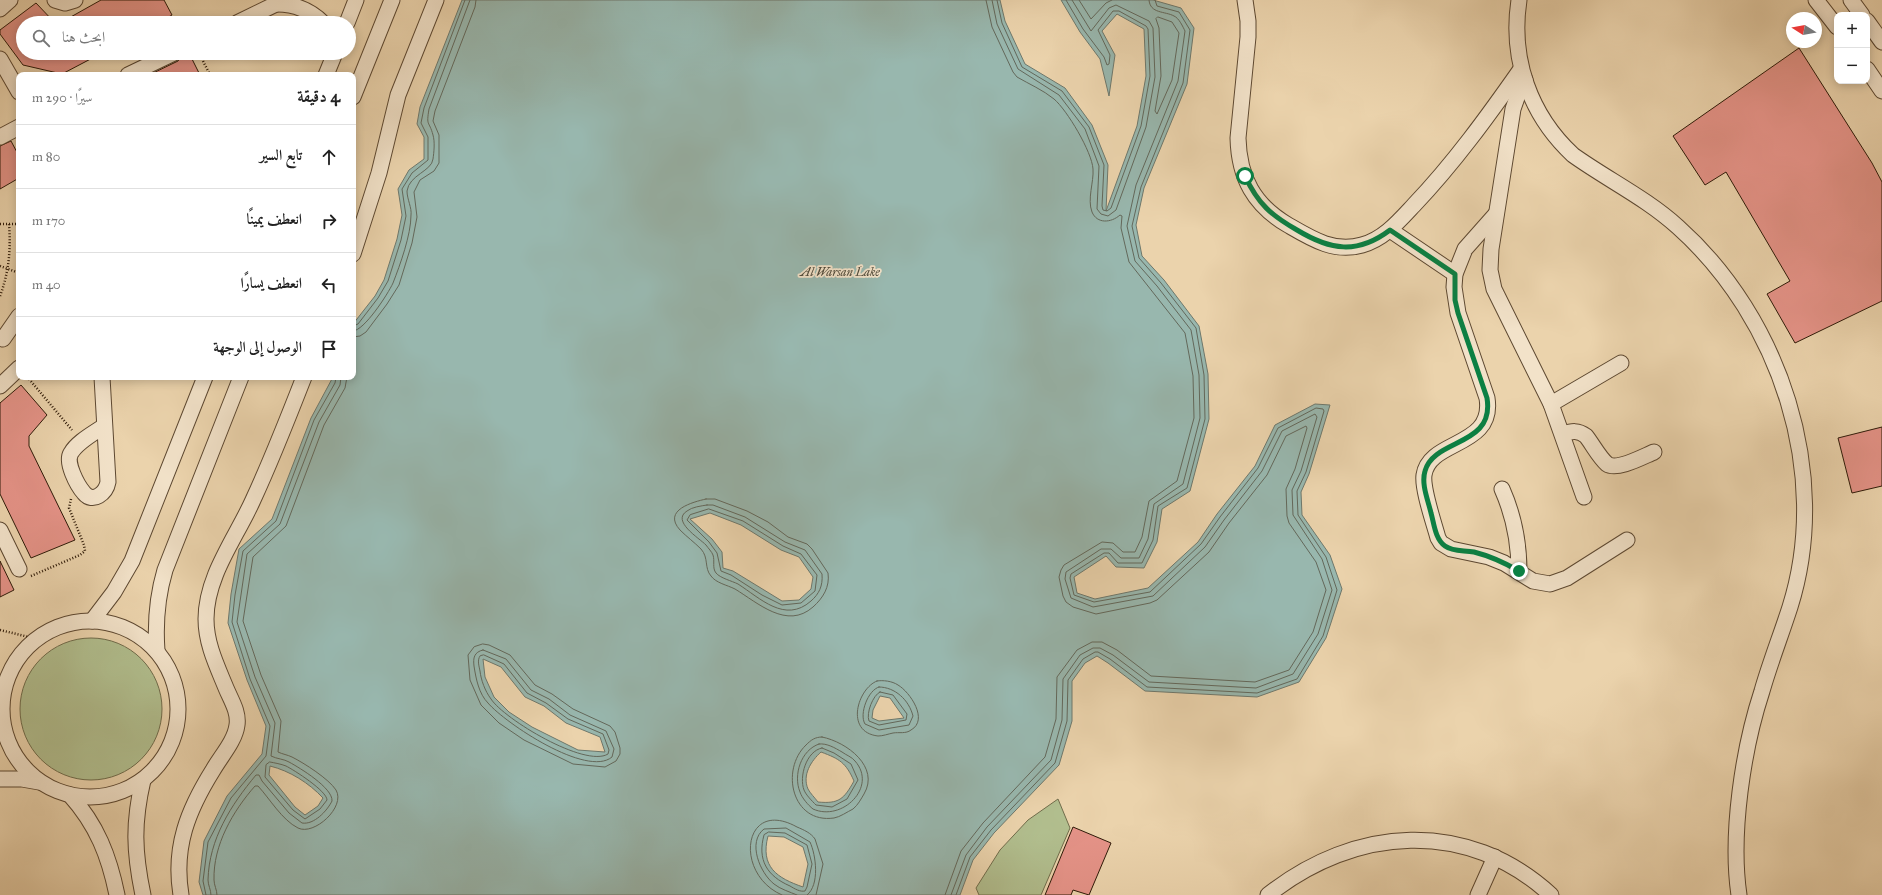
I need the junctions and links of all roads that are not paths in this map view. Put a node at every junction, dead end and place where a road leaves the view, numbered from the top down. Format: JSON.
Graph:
{"nodes":[{"id":1,"x":10,"y":0,"type":"edge"},
{"id":2,"x":55,"y":0,"type":"edge"},
{"id":3,"x":75,"y":0,"type":"edge"},
{"id":4,"x":356,"y":0,"type":"edge"},
{"id":5,"x":392,"y":0,"type":"edge"},
{"id":6,"x":436,"y":0,"type":"edge"},
{"id":7,"x":1244,"y":0,"type":"edge"},
{"id":8,"x":1519,"y":0,"type":"edge"},
{"id":9,"x":1816,"y":0,"type":"edge"},
{"id":10,"x":1851,"y":0,"type":"edge"},
{"id":11,"x":281,"y":2,"type":"edge"},
{"id":12,"x":256,"y":6,"type":"edge"},
{"id":13,"x":0,"y":9,"type":"edge"},
{"id":14,"x":1860,"y":12,"type":"edge"},
{"id":15,"x":245,"y":16,"type":"edge"},
{"id":16,"x":316,"y":16,"type":"edge"},
{"id":17,"x":350,"y":16,"type":"edge"},
{"id":18,"x":1834,"y":23,"type":"edge"},
{"id":19,"x":1870,"y":25,"type":"edge"},
{"id":20,"x":1882,"y":42,"type":"edge"},
{"id":21,"x":0,"y":59,"type":"edge"},
{"id":22,"x":159,"y":60,"type":"edge"},
{"id":23,"x":332,"y":60,"type":"edge"},
{"id":24,"x":134,"y":72,"type":"edge"},
{"id":25,"x":327,"y":72,"type":"edge"},
{"id":26,"x":1870,"y":73,"type":"edge"},
{"id":27,"x":1523,"y":74,"type":"junction"},
{"id":28,"x":16,"y":87,"type":"edge"},
{"id":29,"x":356,"y":90,"type":"edge"},
{"id":30,"x":1882,"y":91,"type":"edge"},
{"id":31,"x":16,"y":129,"type":"edge"},
{"id":32,"x":0,"y":137,"type":"edge"},
{"id":33,"x":1496,"y":214,"type":"junction"},
{"id":34,"x":1390,"y":230,"type":"junction"},
{"id":35,"x":356,"y":245,"type":"edge"},
{"id":36,"x":1455,"y":274,"type":"junction"},
{"id":37,"x":16,"y":320,"type":"edge"},
{"id":38,"x":3,"y":339,"type":"dead end"},
{"id":39,"x":1621,"y":363,"type":"dead end"},
{"id":40,"x":16,"y":371,"type":"edge"},
{"id":41,"x":100,"y":380,"type":"edge"},
{"id":42,"x":204,"y":380,"type":"edge"},
{"id":43,"x":240,"y":380,"type":"edge"},
{"id":44,"x":303,"y":380,"type":"edge"},
{"id":45,"x":0,"y":386,"type":"edge"},
{"id":46,"x":1551,"y":404,"type":"junction"},
{"id":47,"x":104,"y":426,"type":"junction"},
{"id":48,"x":1563,"y":434,"type":"junction"},
{"id":49,"x":1654,"y":452,"type":"dead end"},
{"id":50,"x":1502,"y":489,"type":"dead end"},
{"id":51,"x":1584,"y":497,"type":"dead end"},
{"id":52,"x":0,"y":530,"type":"edge"},
{"id":53,"x":1627,"y":540,"type":"dead end"},
{"id":54,"x":19,"y":569,"type":"road end"},
{"id":55,"x":1519,"y":571,"type":"junction"},
{"id":56,"x":92,"y":621,"type":"junction"},
{"id":57,"x":157,"y":651,"type":"junction"},
{"id":58,"x":2,"y":698,"type":"edge"},
{"id":59,"x":0,"y":779,"type":"edge"},
{"id":60,"x":143,"y":780,"type":"junction"},
{"id":61,"x":39,"y":782,"type":"junction"},
{"id":62,"x":70,"y":795,"type":"junction"},
{"id":63,"x":1495,"y":857,"type":"junction"},
{"id":64,"x":117,"y":895,"type":"edge"},
{"id":65,"x":143,"y":895,"type":"edge"},
{"id":66,"x":181,"y":895,"type":"edge"},
{"id":67,"x":1268,"y":895,"type":"edge"},
{"id":68,"x":1478,"y":895,"type":"edge"},
{"id":69,"x":1551,"y":895,"type":"edge"},
{"id":70,"x":1739,"y":895,"type":"edge"}],
"edges":[{"from":1,"to":13,"type":"street"},
{"from":2,"to":3,"type":"street"},
{"from":4,"to":17,"type":"street"},
{"from":5,"to":29,"type":"street"},
{"from":6,"to":35,"type":"street"},
{"from":7,"to":34,"type":"street"},
{"from":8,"to":27,"type":"street"},
{"from":9,"to":18,"type":"street"},
{"from":10,"to":14,"type":"street"},
{"from":11,"to":12,"type":"street"},
{"from":11,"to":16,"type":"street"},
{"from":12,"to":15,"type":"street"},
{"from":19,"to":20,"type":"street"},
{"from":21,"to":28,"type":"street"},
{"from":22,"to":24,"type":"street"},
{"from":23,"to":25,"type":"street"},
{"from":26,"to":30,"type":"street"},
{"from":27,"to":33,"type":"street"},
{"from":27,"to":34,"type":"street"},
{"from":27,"to":70,"type":"street"},
{"from":31,"to":32,"type":"street"},
{"from":33,"to":36,"type":"street"},
{"from":33,"to":46,"type":"street"},
{"from":34,"to":36,"type":"street"},
{"from":36,"to":55,"type":"street"},
{"from":37,"to":38,"type":"street"},
{"from":39,"to":46,"type":"street"},
{"from":40,"to":45,"type":"street"},
{"from":41,"to":47,"type":"street"},
{"from":42,"to":56,"type":"street"},
{"from":43,"to":57,"type":"street"},
{"from":44,"to":66,"type":"street"},
{"from":46,"to":48,"type":"street"},
{"from":47,"to":47,"type":"street"},
{"from":48,"to":49,"type":"street"},
{"from":48,"to":51,"type":"street"},
{"from":50,"to":55,"type":"street"},
{"from":52,"to":54,"type":"street"},
{"from":53,"to":55,"type":"street"},
{"from":56,"to":57,"type":"street"},
{"from":56,"to":58,"type":"street"},
{"from":57,"to":60,"type":"street"},
{"from":58,"to":61,"type":"street"},
{"from":59,"to":61,"type":"street"},
{"from":60,"to":62,"type":"street"},
{"from":60,"to":65,"type":"street"},
{"from":61,"to":62,"type":"street"},
{"from":62,"to":64,"type":"street"},
{"from":63,"to":67,"type":"street"},
{"from":63,"to":68,"type":"street"},
{"from":63,"to":69,"type":"street"}]}
